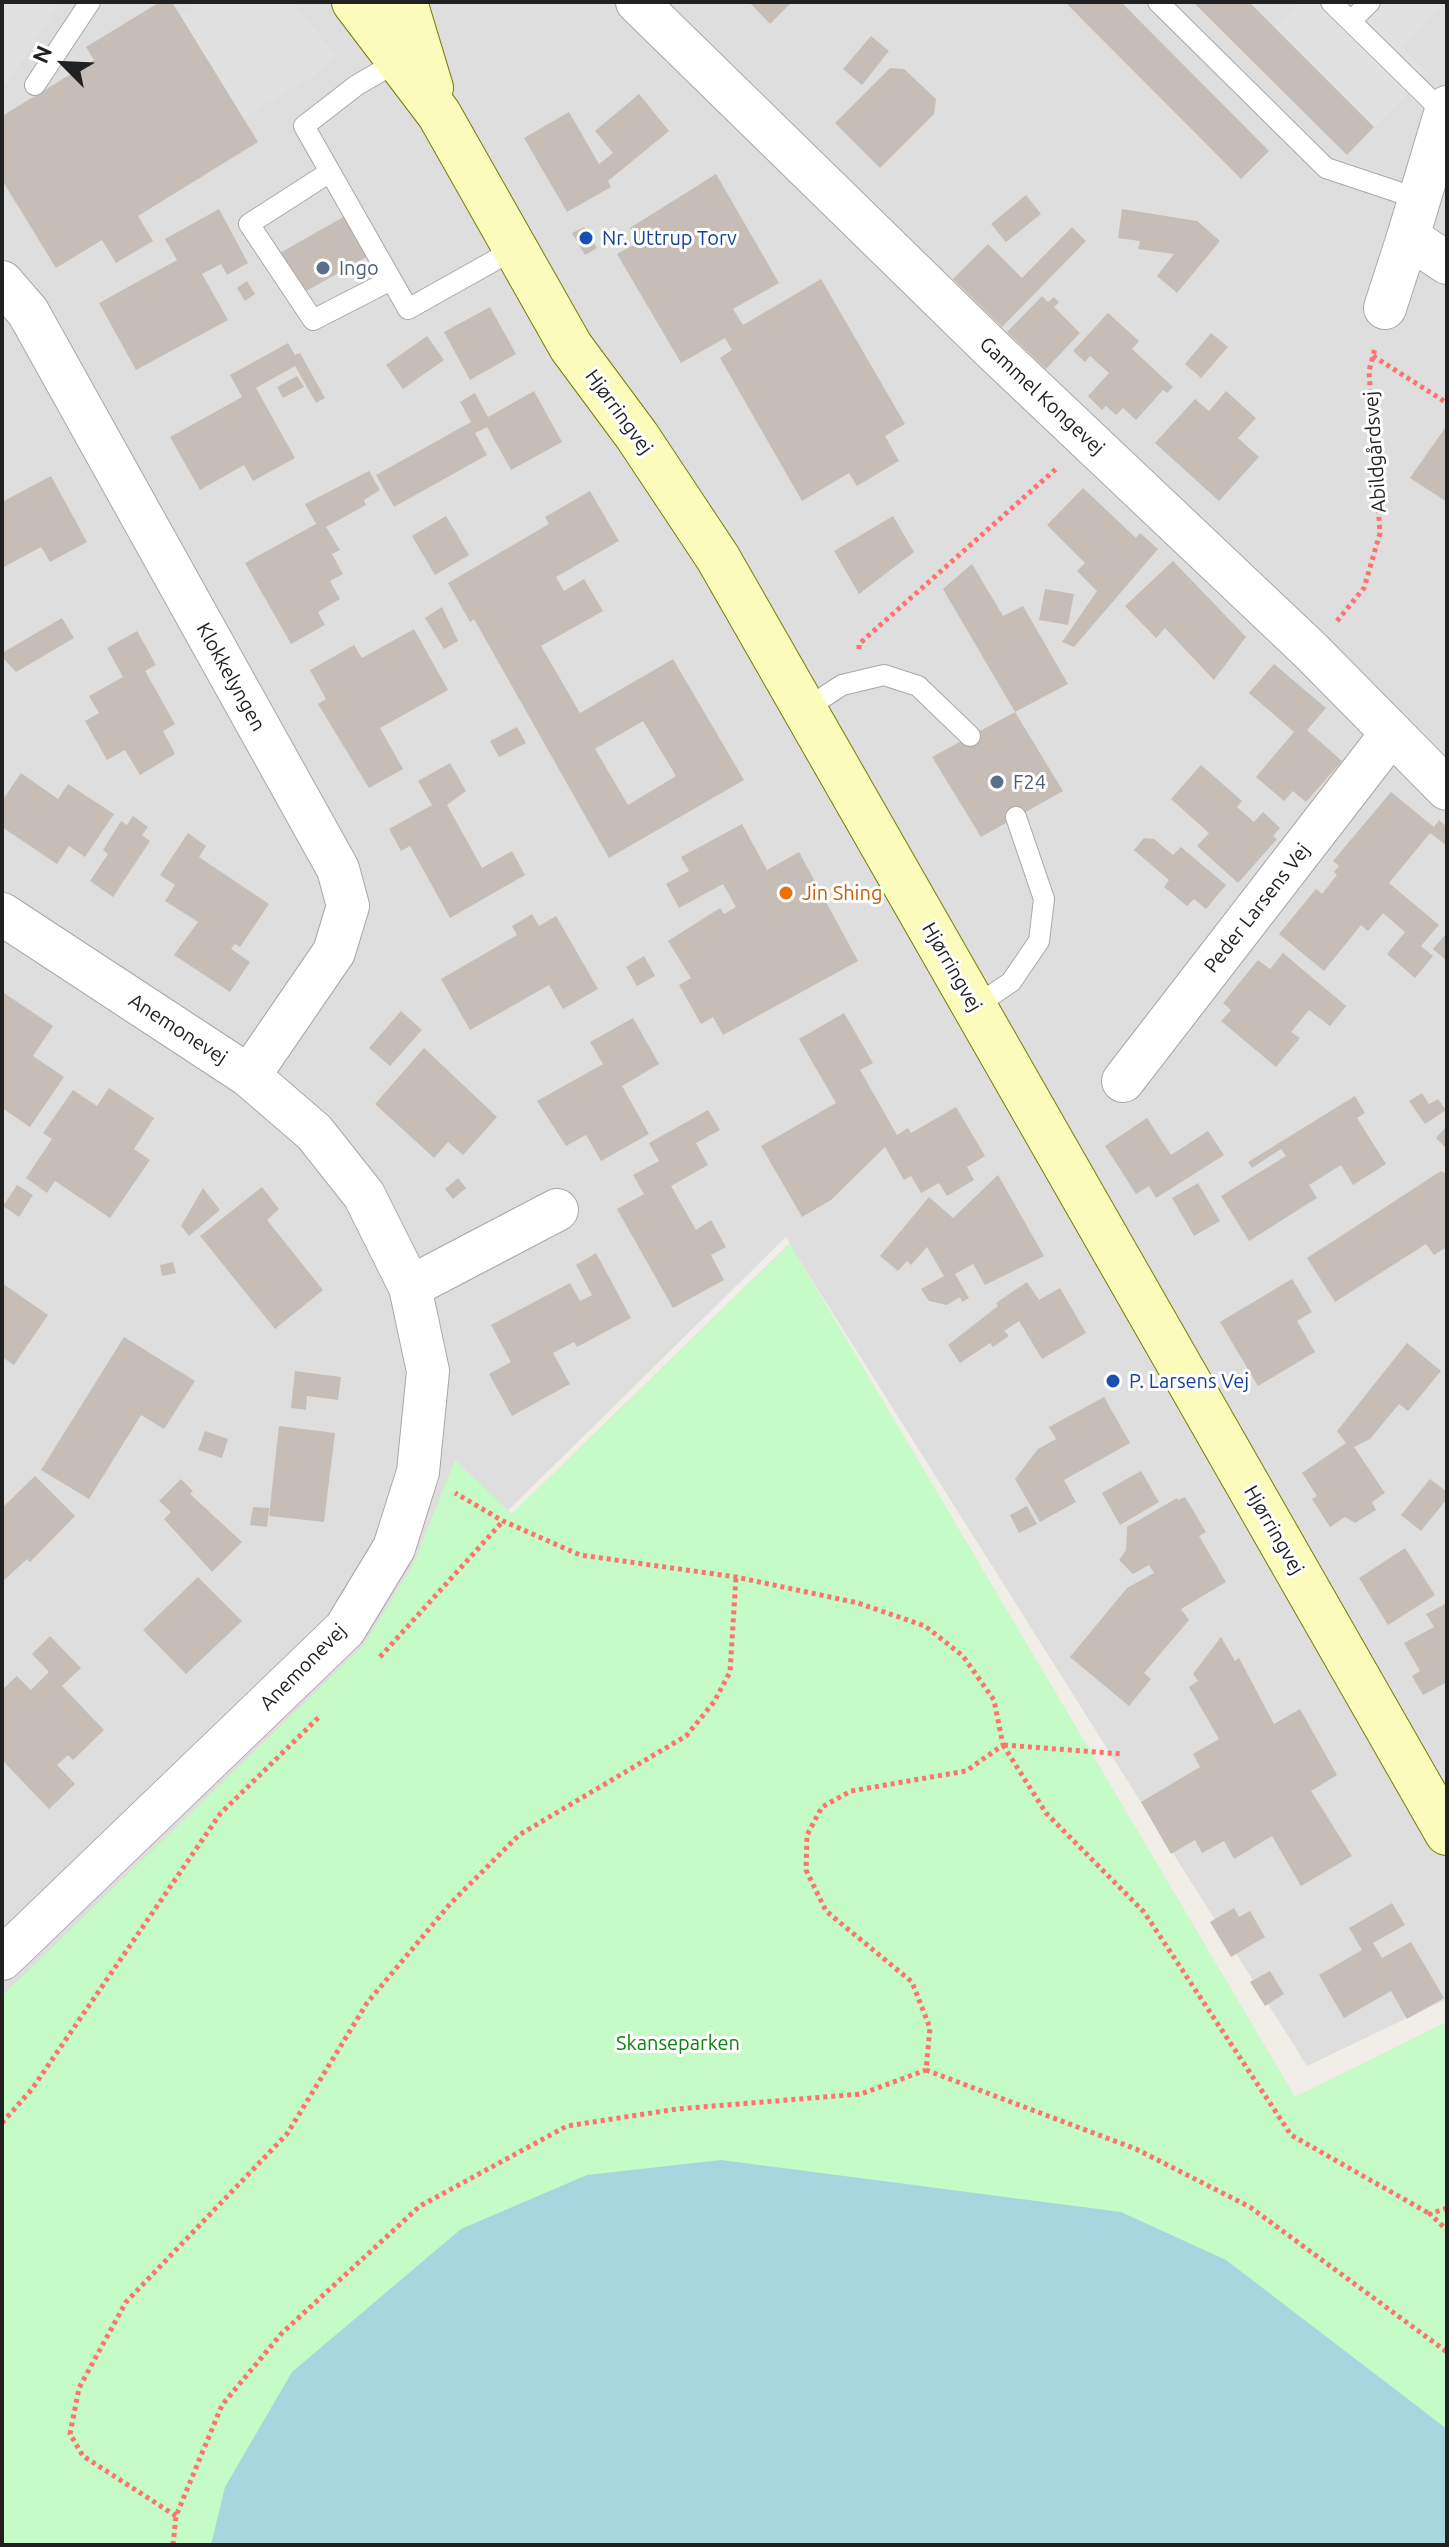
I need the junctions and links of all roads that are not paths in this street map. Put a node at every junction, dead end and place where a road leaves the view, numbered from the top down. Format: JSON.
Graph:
{"nodes":[{"id":1,"x":90,"y":2,"type":"edge"},
{"id":2,"x":354,"y":2,"type":"edge"},
{"id":3,"x":405,"y":2,"type":"edge"},
{"id":4,"x":637,"y":2,"type":"edge"},
{"id":5,"x":1158,"y":2,"type":"edge"},
{"id":6,"x":1331,"y":2,"type":"edge"},
{"id":7,"x":1370,"y":2,"type":"edge"},
{"id":8,"x":1351,"y":21,"type":"junction"},
{"id":9,"x":409,"y":55,"type":"junction"},
{"id":10,"x":35,"y":85,"type":"dead end"},
{"id":11,"x":1446,"y":111,"type":"edge"},
{"id":12,"x":330,"y":172,"type":"junction"},
{"id":13,"x":1414,"y":218,"type":"junction"},
{"id":14,"x":515,"y":249,"type":"junction"},
{"id":15,"x":1447,"y":263,"type":"edge"},
{"id":16,"x":391,"y":280,"type":"junction"},
{"id":17,"x":2,"y":282,"type":"edge"},
{"id":18,"x":1385,"y":308,"type":"road end"},
{"id":19,"x":804,"y":710,"type":"junction"},
{"id":20,"x":1391,"y":734,"type":"junction"},
{"id":21,"x":970,"y":736,"type":"dead end"},
{"id":22,"x":1447,"y":789,"type":"edge"},
{"id":23,"x":1016,"y":817,"type":"dead end"},
{"id":24,"x":2,"y":914,"type":"edge"},
{"id":25,"x":974,"y":1007,"type":"junction"},
{"id":26,"x":249,"y":1076,"type":"junction"},
{"id":27,"x":1123,"y":1081,"type":"dead end"},
{"id":28,"x":557,"y":1210,"type":"dead end"},
{"id":29,"x":410,"y":1287,"type":"junction"},
{"id":30,"x":1447,"y":1833,"type":"edge"},
{"id":31,"x":2,"y":1959,"type":"edge"}],
"edges":[{"from":1,"to":10,"type":"lane"},
{"from":2,"to":9,"type":"main road","name":"Hjørringvej"},
{"from":3,"to":9,"type":"main road","name":"Hjørringvej"},
{"from":4,"to":20,"type":"street","name":"Gammel Kongevej"},
{"from":5,"to":13,"type":"lane"},
{"from":6,"to":8,"type":"lane"},
{"from":7,"to":8,"type":"lane"},
{"from":8,"to":11,"type":"lane"},
{"from":9,"to":12,"type":"lane"},
{"from":9,"to":14,"type":"main road","name":"Hjørringvej"},
{"from":11,"to":13,"type":"street"},
{"from":12,"to":16,"type":"lane"},
{"from":12,"to":16,"type":"lane"},
{"from":13,"to":15,"type":"street"},
{"from":13,"to":18,"type":"street"},
{"from":14,"to":16,"type":"lane"},
{"from":14,"to":19,"type":"main road","name":"Hjørringvej"},
{"from":17,"to":26,"type":"street","name":"Klokkelyngen"},
{"from":19,"to":21,"type":"lane"},
{"from":19,"to":25,"type":"main road","name":"Hjørringvej"},
{"from":20,"to":22,"type":"street","name":"Gammel Kongevej"},
{"from":20,"to":27,"type":"street","name":"Peder Larsens Vej"},
{"from":23,"to":25,"type":"lane"},
{"from":24,"to":26,"type":"street","name":"Anemonevej"},
{"from":25,"to":30,"type":"main road","name":"Hjørringvej"},
{"from":26,"to":29,"type":"street","name":"Anemonevej"},
{"from":28,"to":29,"type":"street"},
{"from":29,"to":31,"type":"street","name":"Anemonevej"}]}
